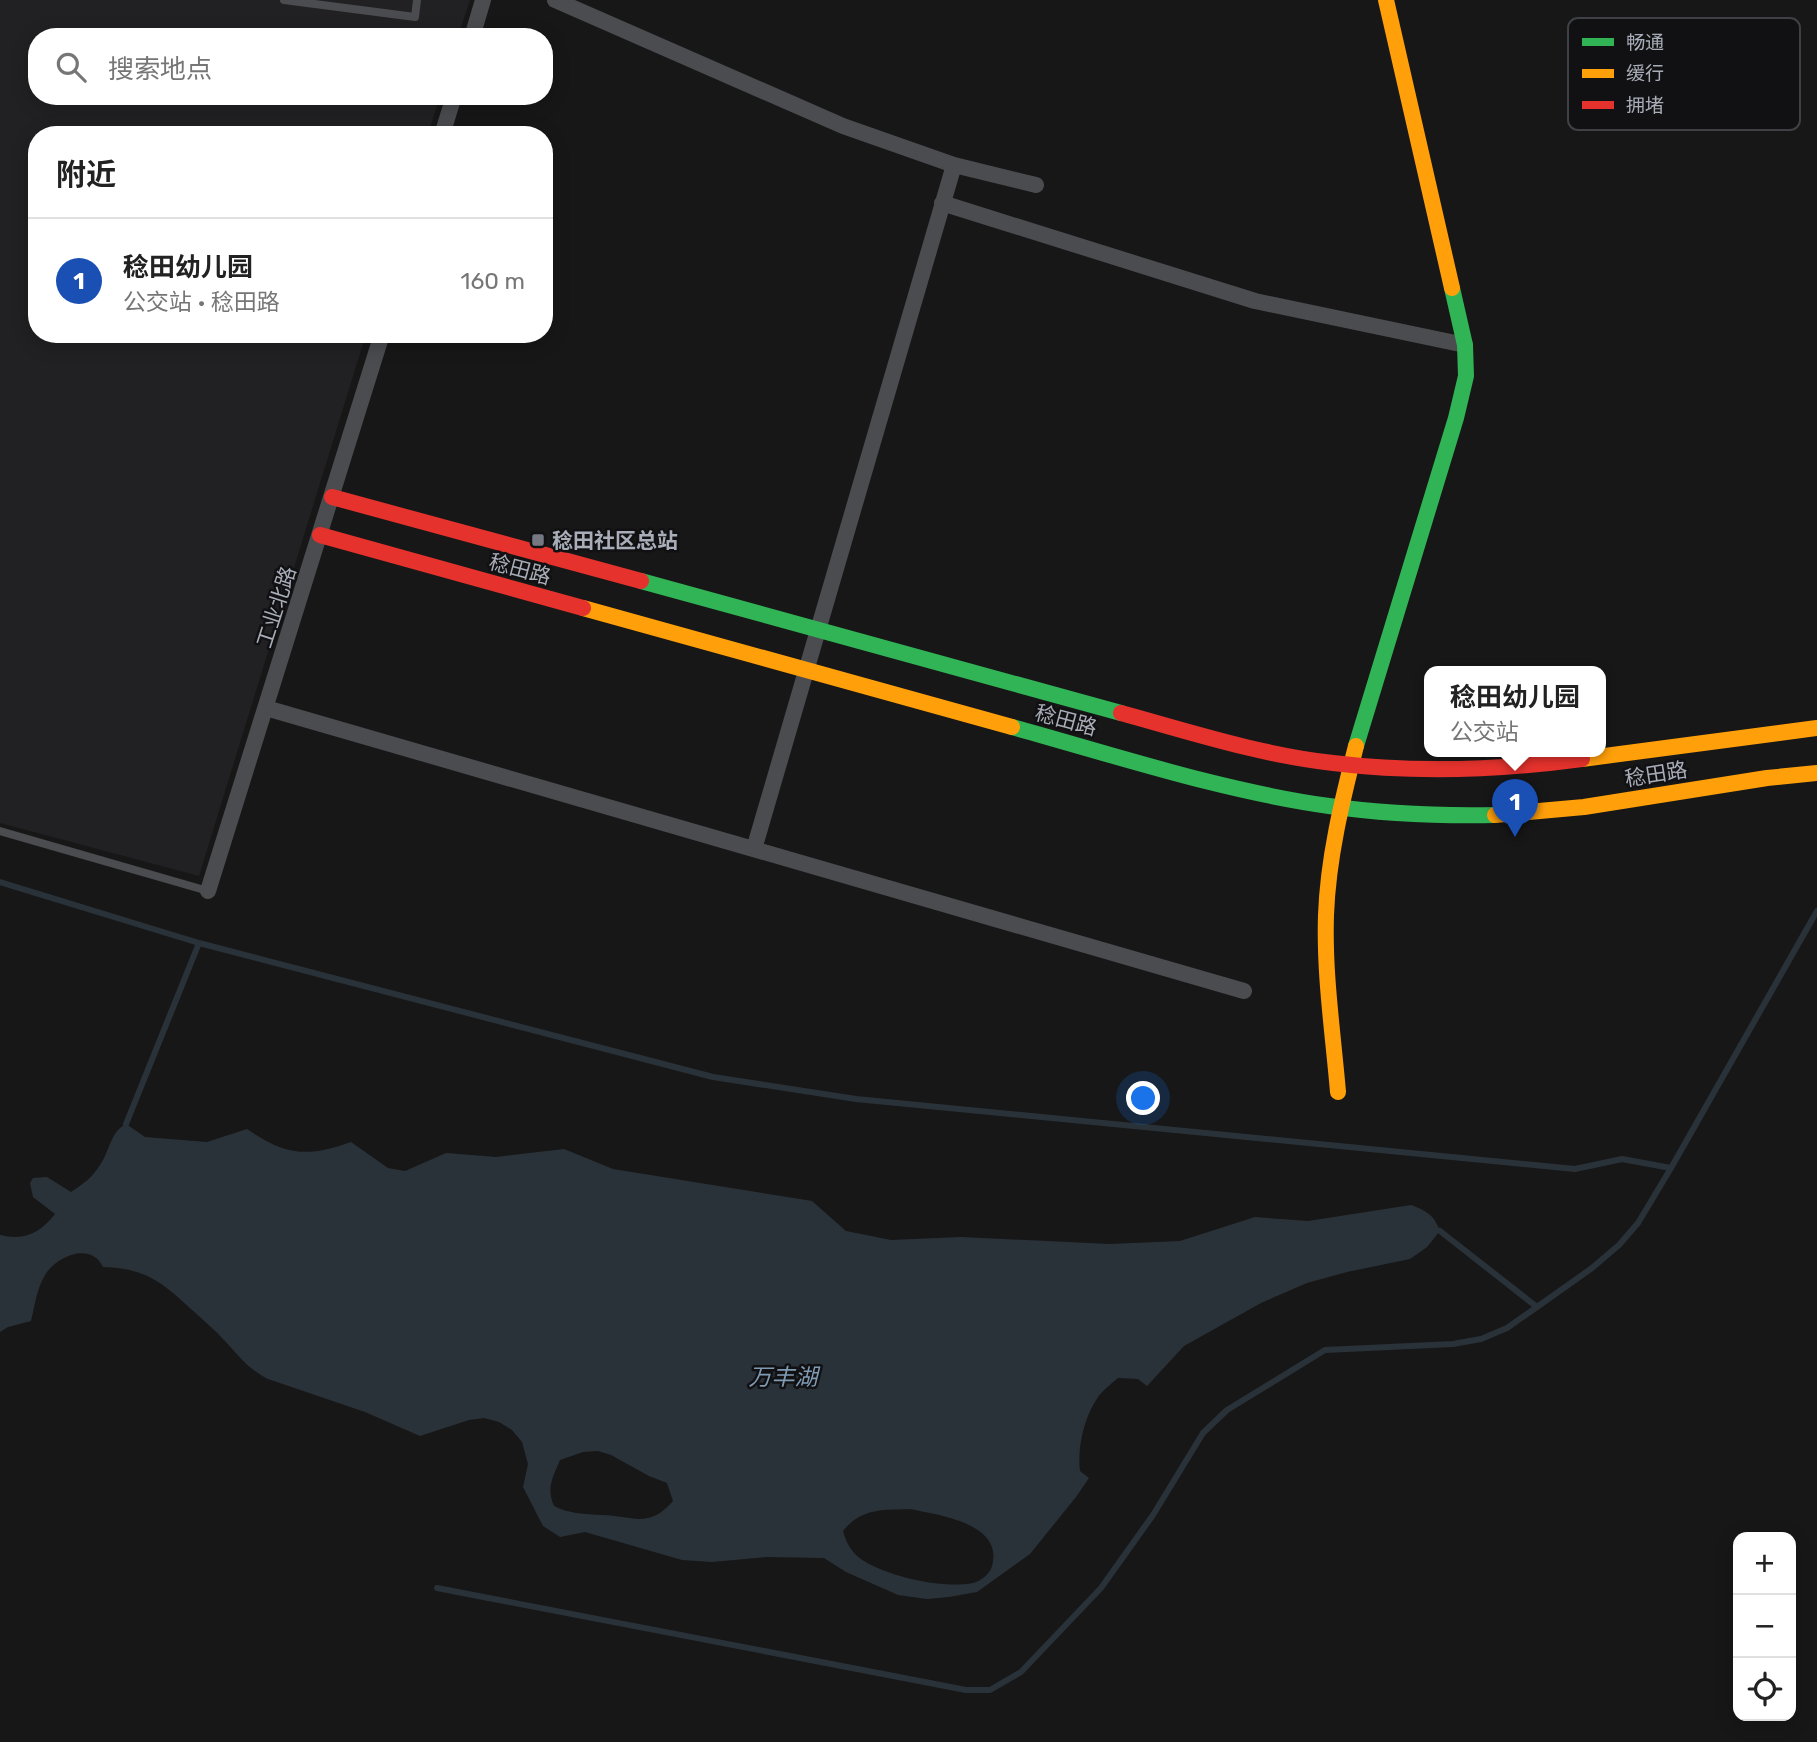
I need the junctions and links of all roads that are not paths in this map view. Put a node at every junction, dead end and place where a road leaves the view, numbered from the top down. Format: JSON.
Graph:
{"nodes":[{"id":1,"x":284,"y":0,"type":"edge"},
{"id":2,"x":417,"y":0,"type":"edge"},
{"id":3,"x":483,"y":0,"type":"edge"},
{"id":4,"x":555,"y":0,"type":"edge"},
{"id":5,"x":1386,"y":0,"type":"edge"},
{"id":6,"x":475,"y":28,"type":"edge"},
{"id":7,"x":451,"y":105,"type":"edge"},
{"id":8,"x":445,"y":126,"type":"edge"},
{"id":9,"x":954,"y":165,"type":"junction"},
{"id":10,"x":1036,"y":186,"type":"dead end"},
{"id":11,"x":942,"y":203,"type":"junction"},
{"id":12,"x":379,"y":343,"type":"edge"},
{"id":13,"x":1465,"y":345,"type":"junction"},
{"id":14,"x":332,"y":498,"type":"junction"},
{"id":15,"x":320,"y":535,"type":"junction"},
{"id":16,"x":818,"y":630,"type":"junction"},
{"id":17,"x":806,"y":670,"type":"junction"},
{"id":18,"x":266,"y":708,"type":"junction"},
{"id":19,"x":1817,"y":728,"type":"edge"},
{"id":20,"x":1606,"y":756,"type":"edge"},
{"id":21,"x":1596,"y":757,"type":"edge"},
{"id":22,"x":1351,"y":765,"type":"junction"},
{"id":23,"x":1817,"y":774,"type":"edge"},
{"id":24,"x":1340,"y":809,"type":"junction"},
{"id":25,"x":0,"y":831,"type":"edge"},
{"id":26,"x":754,"y":849,"type":"junction"},
{"id":27,"x":208,"y":891,"type":"joint"},
{"id":28,"x":1244,"y":991,"type":"dead end"},
{"id":29,"x":1338,"y":1092,"type":"dead end"}],
"edges":[{"from":1,"to":2,"type":"lane"},
{"from":3,"to":6,"type":"street"},
{"from":4,"to":9,"type":"street"},
{"from":5,"to":13,"type":"street"},
{"from":7,"to":8,"type":"street"},
{"from":9,"to":10,"type":"street"},
{"from":9,"to":11,"type":"street"},
{"from":11,"to":13,"type":"street"},
{"from":11,"to":16,"type":"street"},
{"from":12,"to":14,"type":"street","name":"工业北路"},
{"from":13,"to":22,"type":"street"},
{"from":14,"to":15,"type":"street","name":"工业北路"},
{"from":14,"to":16,"type":"street","name":"稔田路"},
{"from":15,"to":17,"type":"street","name":"稔田路"},
{"from":15,"to":18,"type":"street","name":"工业北路"},
{"from":16,"to":17,"type":"street"},
{"from":16,"to":22,"type":"street","name":"稔田路"},
{"from":17,"to":24,"type":"street","name":"稔田路"},
{"from":17,"to":26,"type":"street"},
{"from":18,"to":26,"type":"street"},
{"from":18,"to":27,"type":"street","name":"工业北路"},
{"from":19,"to":20,"type":"street","name":"稔田路"},
{"from":21,"to":22,"type":"street","name":"稔田路"},
{"from":22,"to":24,"type":"street"},
{"from":23,"to":24,"type":"street","name":"稔田路"},
{"from":24,"to":29,"type":"street"},
{"from":25,"to":27,"type":"lane"},
{"from":26,"to":28,"type":"street"}]}
